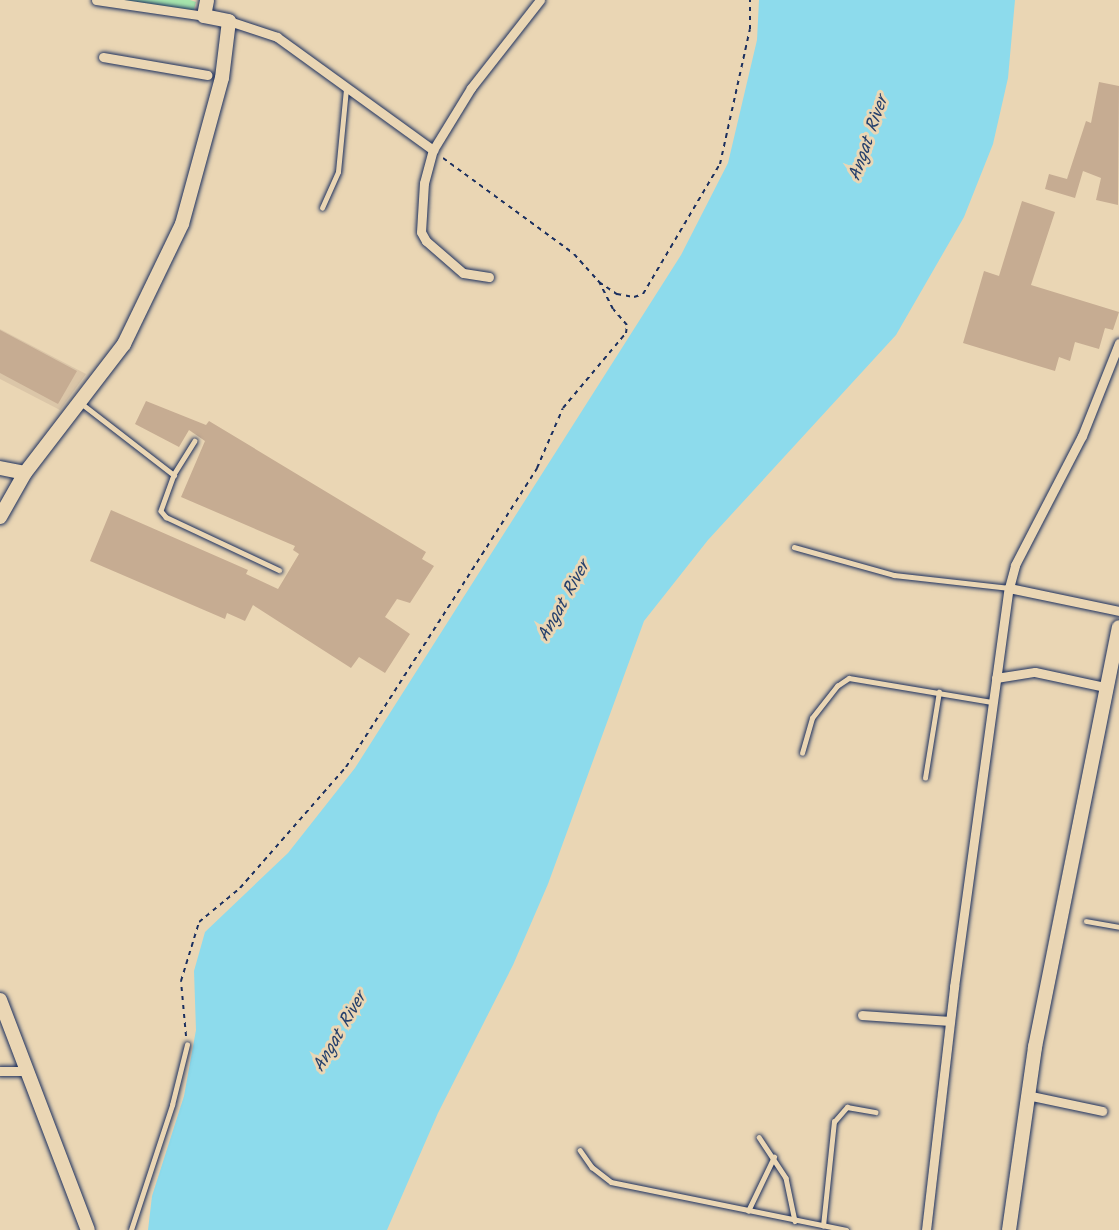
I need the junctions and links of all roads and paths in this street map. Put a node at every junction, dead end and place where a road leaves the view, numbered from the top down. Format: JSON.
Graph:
{"nodes":[{"id":1,"x":96,"y":0,"type":"edge"},
{"id":2,"x":207,"y":0,"type":"edge"},
{"id":3,"x":540,"y":0,"type":"edge"},
{"id":4,"x":750,"y":0,"type":"edge"},
{"id":5,"x":204,"y":16,"type":"junction"},
{"id":6,"x":230,"y":21,"type":"junction"},
{"id":7,"x":103,"y":57,"type":"dead end"},
{"id":8,"x":213,"y":76,"type":"junction"},
{"id":9,"x":346,"y":88,"type":"junction"},
{"id":10,"x":433,"y":150,"type":"junction"},
{"id":11,"x":322,"y":208,"type":"dead end"},
{"id":12,"x":489,"y":277,"type":"dead end"},
{"id":13,"x":598,"y":282,"type":"junction"},
{"id":14,"x":1119,"y":343,"type":"edge"},
{"id":15,"x":80,"y":402,"type":"junction"},
{"id":16,"x":195,"y":441,"type":"dead end"},
{"id":17,"x":0,"y":468,"type":"edge"},
{"id":18,"x":25,"y":473,"type":"junction"},
{"id":19,"x":174,"y":475,"type":"junction"},
{"id":20,"x":0,"y":517,"type":"edge"},
{"id":21,"x":794,"y":547,"type":"dead end"},
{"id":22,"x":279,"y":570,"type":"dead end"},
{"id":23,"x":1009,"y":588,"type":"junction"},
{"id":24,"x":1119,"y":611,"type":"edge"},
{"id":25,"x":1119,"y":627,"type":"edge"},
{"id":26,"x":996,"y":678,"type":"junction"},
{"id":27,"x":1105,"y":687,"type":"junction"},
{"id":28,"x":939,"y":692,"type":"junction"},
{"id":29,"x":993,"y":702,"type":"junction"},
{"id":30,"x":802,"y":753,"type":"dead end"},
{"id":31,"x":926,"y":778,"type":"dead end"},
{"id":32,"x":1086,"y":921,"type":"dead end"},
{"id":33,"x":1119,"y":927,"type":"edge"},
{"id":34,"x":0,"y":1000,"type":"edge"},
{"id":35,"x":862,"y":1015,"type":"dead end"},
{"id":36,"x":950,"y":1021,"type":"junction"},
{"id":37,"x":187,"y":1045,"type":"joint"},
{"id":38,"x":0,"y":1071,"type":"edge"},
{"id":39,"x":28,"y":1071,"type":"junction"},
{"id":40,"x":1027,"y":1095,"type":"junction"},
{"id":41,"x":1102,"y":1110,"type":"dead end"},
{"id":42,"x":876,"y":1112,"type":"dead end"},
{"id":43,"x":759,"y":1137,"type":"dead end"},
{"id":44,"x":580,"y":1150,"type":"dead end"},
{"id":45,"x":774,"y":1157,"type":"junction"},
{"id":46,"x":748,"y":1211,"type":"junction"},
{"id":47,"x":795,"y":1221,"type":"junction"},
{"id":48,"x":823,"y":1226,"type":"junction"},
{"id":49,"x":88,"y":1230,"type":"edge"},
{"id":50,"x":131,"y":1230,"type":"edge"},
{"id":51,"x":846,"y":1230,"type":"edge"},
{"id":52,"x":926,"y":1230,"type":"edge"},
{"id":53,"x":1009,"y":1230,"type":"edge"}],
"edges":[{"from":1,"to":5,"type":"street"},
{"from":2,"to":5,"type":"street"},
{"from":3,"to":10,"type":"street"},
{"from":4,"to":13,"type":"path"},
{"from":5,"to":6,"type":"street"},
{"from":6,"to":8,"type":"street"},
{"from":6,"to":9,"type":"street"},
{"from":7,"to":8,"type":"street"},
{"from":8,"to":15,"type":"street"},
{"from":9,"to":10,"type":"street"},
{"from":9,"to":11,"type":"lane"},
{"from":10,"to":12,"type":"street"},
{"from":10,"to":13,"type":"path"},
{"from":13,"to":37,"type":"path"},
{"from":14,"to":23,"type":"street"},
{"from":15,"to":18,"type":"street"},
{"from":15,"to":19,"type":"lane"},
{"from":16,"to":19,"type":"lane"},
{"from":17,"to":18,"type":"street"},
{"from":18,"to":20,"type":"street"},
{"from":19,"to":22,"type":"lane"},
{"from":21,"to":23,"type":"lane"},
{"from":23,"to":24,"type":"street"},
{"from":23,"to":26,"type":"street"},
{"from":25,"to":27,"type":"street"},
{"from":26,"to":27,"type":"street"},
{"from":26,"to":29,"type":"street"},
{"from":27,"to":40,"type":"street"},
{"from":28,"to":29,"type":"lane"},
{"from":28,"to":30,"type":"lane"},
{"from":28,"to":31,"type":"lane"},
{"from":29,"to":36,"type":"street"},
{"from":32,"to":33,"type":"lane"},
{"from":34,"to":39,"type":"street"},
{"from":35,"to":36,"type":"street"},
{"from":36,"to":52,"type":"street"},
{"from":37,"to":50,"type":"lane"},
{"from":38,"to":39,"type":"street"},
{"from":39,"to":49,"type":"street"},
{"from":40,"to":41,"type":"street"},
{"from":40,"to":53,"type":"street"},
{"from":42,"to":48,"type":"lane"},
{"from":43,"to":45,"type":"lane"},
{"from":44,"to":46,"type":"lane"},
{"from":45,"to":46,"type":"lane"},
{"from":45,"to":47,"type":"lane"},
{"from":46,"to":47,"type":"lane"},
{"from":47,"to":48,"type":"lane"},
{"from":48,"to":51,"type":"lane"}]}
